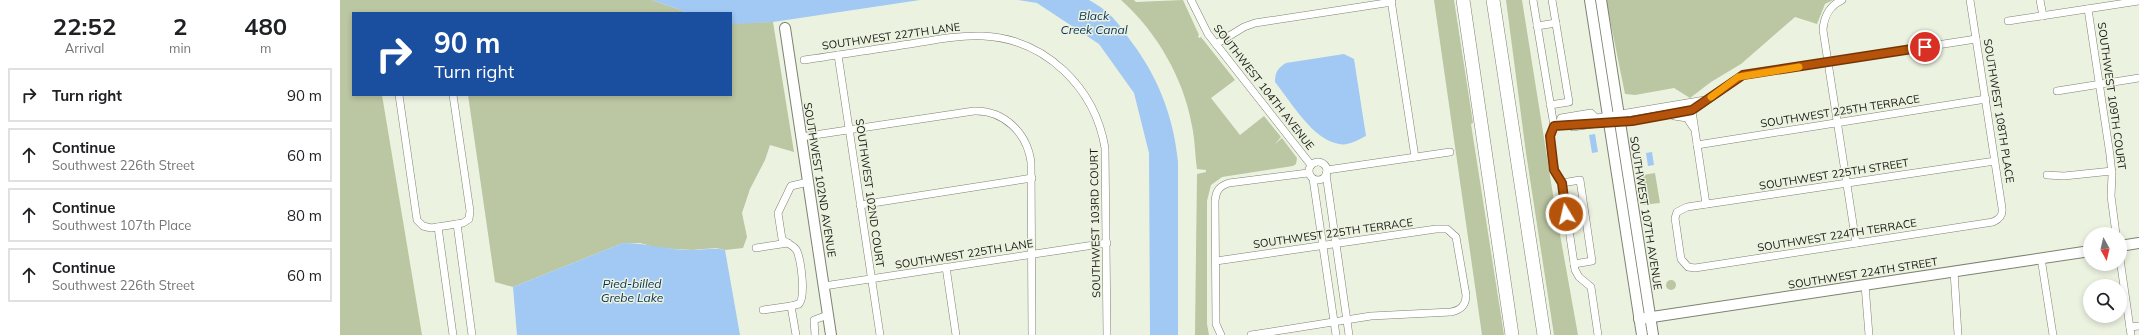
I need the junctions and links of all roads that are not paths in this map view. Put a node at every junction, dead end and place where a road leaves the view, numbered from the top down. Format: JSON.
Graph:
{"nodes":[{"id":1,"x":1191,"y":0,"type":"edge"},
{"id":2,"x":1463,"y":0,"type":"edge"},
{"id":3,"x":1493,"y":0,"type":"edge"},
{"id":4,"x":1533,"y":0,"type":"edge"},
{"id":5,"x":1552,"y":0,"type":"edge"},
{"id":6,"x":1590,"y":0,"type":"edge"},
{"id":7,"x":1601,"y":0,"type":"edge"},
{"id":8,"x":1842,"y":0,"type":"edge"},
{"id":9,"x":1970,"y":0,"type":"edge"},
{"id":10,"x":2040,"y":0,"type":"edge"},
{"id":11,"x":1391,"y":1,"type":"edge"},
{"id":12,"x":2127,"y":1,"type":"edge"},
{"id":13,"x":2139,"y":1,"type":"edge"},
{"id":14,"x":2088,"y":9,"type":"junction"},
{"id":15,"x":2042,"y":16,"type":"junction"},
{"id":16,"x":2008,"y":21,"type":"dead end"},
{"id":17,"x":1556,"y":23,"type":"junction"},
{"id":18,"x":1537,"y":26,"type":"junction"},
{"id":19,"x":785,"y":28,"type":"dead end"},
{"id":20,"x":982,"y":36,"type":"joint"},
{"id":21,"x":1976,"y":39,"type":"junction"},
{"id":22,"x":1216,"y":44,"type":"junction"},
{"id":23,"x":838,"y":55,"type":"junction"},
{"id":24,"x":804,"y":60,"type":"dead end"},
{"id":25,"x":1828,"y":62,"type":"junction"},
{"id":26,"x":2139,"y":78,"type":"edge"},
{"id":27,"x":2100,"y":84,"type":"junction"},
{"id":28,"x":2056,"y":91,"type":"dead end"},
{"id":29,"x":399,"y":96,"type":"edge"},
{"id":30,"x":453,"y":96,"type":"edge"},
{"id":31,"x":1986,"y":99,"type":"junction"},
{"id":32,"x":1708,"y":100,"type":"junction"},
{"id":33,"x":1550,"y":105,"type":"junction"},
{"id":34,"x":1679,"y":106,"type":"junction"},
{"id":35,"x":1690,"y":111,"type":"junction"},
{"id":36,"x":1666,"y":115,"type":"junction"},
{"id":37,"x":1596,"y":118,"type":"junction"},
{"id":38,"x":1614,"y":120,"type":"junction"},
{"id":39,"x":1837,"y":123,"type":"junction"},
{"id":40,"x":1568,"y":125,"type":"junction"},
{"id":41,"x":1556,"y":126,"type":"junction"},
{"id":42,"x":1694,"y":129,"type":"junction"},
{"id":43,"x":849,"y":130,"type":"junction"},
{"id":44,"x":801,"y":137,"type":"junction"},
{"id":45,"x":1697,"y":145,"type":"junction"},
{"id":46,"x":1450,"y":152,"type":"dead end"},
{"id":47,"x":1415,"y":157,"type":"junction"},
{"id":48,"x":1995,"y":160,"type":"junction"},
{"id":49,"x":1311,"y":165,"type":"junction"},
{"id":50,"x":2112,"y":171,"type":"junction"},
{"id":51,"x":1327,"y":172,"type":"junction"},
{"id":52,"x":1308,"y":173,"type":"junction"},
{"id":53,"x":2047,"y":175,"type":"dead end"},
{"id":54,"x":1032,"y":178,"type":"junction"},
{"id":55,"x":1313,"y":179,"type":"junction"},
{"id":56,"x":808,"y":182,"type":"junction"},
{"id":57,"x":1562,"y":183,"type":"junction"},
{"id":58,"x":1846,"y":183,"type":"junction"},
{"id":59,"x":860,"y":204,"type":"junction"},
{"id":60,"x":1706,"y":204,"type":"junction"},
{"id":61,"x":1994,"y":222,"type":"joint"},
{"id":62,"x":457,"y":224,"type":"junction"},
{"id":63,"x":438,"y":227,"type":"junction"},
{"id":64,"x":2115,"y":227,"type":"edge"},
{"id":65,"x":788,"y":243,"type":"junction"},
{"id":66,"x":1107,"y":243,"type":"junction"},
{"id":67,"x":1856,"y":243,"type":"junction"},
{"id":68,"x":2139,"y":243,"type":"edge"},
{"id":69,"x":1336,"y":245,"type":"junction"},
{"id":70,"x":2127,"y":245,"type":"edge"},
{"id":71,"x":1322,"y":246,"type":"junction"},
{"id":72,"x":756,"y":248,"type":"dead end"},
{"id":73,"x":2083,"y":252,"type":"edge"},
{"id":74,"x":1032,"y":254,"type":"junction"},
{"id":75,"x":2041,"y":258,"type":"junction"},
{"id":76,"x":1216,"y":261,"type":"junction"},
{"id":77,"x":1574,"y":264,"type":"junction"},
{"id":78,"x":1684,"y":265,"type":"joint"},
{"id":79,"x":946,"y":267,"type":"junction"},
{"id":80,"x":1954,"y":271,"type":"junction"},
{"id":81,"x":2122,"y":271,"type":"edge"},
{"id":82,"x":871,"y":279,"type":"junction"},
{"id":83,"x":1865,"y":285,"type":"junction"},
{"id":84,"x":824,"y":286,"type":"junction"},
{"id":85,"x":791,"y":306,"type":"junction"},
{"id":86,"x":763,"y":310,"type":"dead end"},
{"id":87,"x":828,"y":315,"type":"junction"},
{"id":88,"x":1650,"y":318,"type":"junction"},
{"id":89,"x":1346,"y":319,"type":"junction"},
{"id":90,"x":1639,"y":320,"type":"junction"},
{"id":91,"x":1334,"y":322,"type":"junction"},
{"id":92,"x":2139,"y":326,"type":"edge"},
{"id":93,"x":2131,"y":331,"type":"edge"},
{"id":94,"x":1220,"y":334,"type":"edge"},
{"id":95,"x":453,"y":335,"type":"edge"},
{"id":96,"x":472,"y":335,"type":"edge"},
{"id":97,"x":796,"y":335,"type":"edge"},
{"id":98,"x":815,"y":335,"type":"edge"},
{"id":99,"x":831,"y":335,"type":"edge"},
{"id":100,"x":880,"y":335,"type":"edge"},
{"id":101,"x":956,"y":335,"type":"edge"},
{"id":102,"x":1032,"y":335,"type":"edge"},
{"id":103,"x":1107,"y":335,"type":"edge"},
{"id":104,"x":1251,"y":335,"type":"edge"},
{"id":105,"x":1336,"y":335,"type":"edge"},
{"id":106,"x":1348,"y":335,"type":"edge"},
{"id":107,"x":1512,"y":335,"type":"edge"},
{"id":108,"x":1544,"y":335,"type":"edge"},
{"id":109,"x":1598,"y":335,"type":"edge"},
{"id":110,"x":1642,"y":335,"type":"edge"},
{"id":111,"x":1653,"y":335,"type":"edge"},
{"id":112,"x":1868,"y":335,"type":"edge"},
{"id":113,"x":1958,"y":335,"type":"edge"},
{"id":114,"x":2053,"y":335,"type":"edge"}],
"edges":[{"from":1,"to":22,"type":"street","name":"SOUTHWEST 104TH AVENUE"},
{"from":2,"to":107,"type":"highway"},
{"from":3,"to":108,"type":"highway"},
{"from":4,"to":18,"type":"street"},
{"from":5,"to":17,"type":"street"},
{"from":6,"to":38,"type":"street","name":"SOUTHWEST 107TH AVENUE"},
{"from":7,"to":38,"type":"street","name":"SOUTHWEST 107TH AVENUE"},
{"from":8,"to":25,"type":"street"},
{"from":9,"to":21,"type":"street","name":"SOUTHWEST 108TH PLACE"},
{"from":10,"to":15,"type":"street"},
{"from":11,"to":22,"type":"street"},
{"from":11,"to":47,"type":"street"},
{"from":12,"to":13,"type":"street"},
{"from":12,"to":14,"type":"street"},
{"from":14,"to":15,"type":"street"},
{"from":14,"to":27,"type":"street","name":"SOUTHWEST 109TH COURT"},
{"from":15,"to":16,"type":"street"},
{"from":17,"to":18,"type":"street"},
{"from":17,"to":33,"type":"street"},
{"from":18,"to":33,"type":"street"},
{"from":19,"to":44,"type":"street","name":"SOUTHWEST 102ND AVENUE"},
{"from":20,"to":23,"type":"street","name":"SOUTHWEST 227TH LANE"},
{"from":20,"to":66,"type":"street","name":"SOUTHWEST 103RD COURT"},
{"from":21,"to":25,"type":"street"},
{"from":21,"to":31,"type":"street","name":"SOUTHWEST 108TH PLACE"},
{"from":22,"to":49,"type":"street","name":"SOUTHWEST 104TH AVENUE"},
{"from":23,"to":24,"type":"street","name":"SOUTHWEST 227TH LANE"},
{"from":23,"to":43,"type":"street","name":"SOUTHWEST 102ND COURT"},
{"from":25,"to":32,"type":"street"},
{"from":25,"to":39,"type":"street"},
{"from":26,"to":27,"type":"street"},
{"from":27,"to":28,"type":"street"},
{"from":27,"to":50,"type":"street","name":"SOUTHWEST 109TH COURT"},
{"from":29,"to":63,"type":"street"},
{"from":30,"to":62,"type":"street"},
{"from":31,"to":39,"type":"street","name":"SOUTHWEST 225TH TERRACE"},
{"from":31,"to":48,"type":"street","name":"SOUTHWEST 108TH PLACE"},
{"from":32,"to":34,"type":"street"},
{"from":32,"to":35,"type":"street"},
{"from":33,"to":41,"type":"street"},
{"from":34,"to":35,"type":"street"},
{"from":34,"to":38,"type":"street"},
{"from":35,"to":36,"type":"street"},
{"from":35,"to":42,"type":"street"},
{"from":36,"to":38,"type":"street"},
{"from":36,"to":42,"type":"street"},
{"from":37,"to":38,"type":"street"},
{"from":37,"to":40,"type":"street"},
{"from":37,"to":41,"type":"street"},
{"from":38,"to":40,"type":"street"},
{"from":38,"to":88,"type":"street","name":"SOUTHWEST 107TH AVENUE"},
{"from":38,"to":90,"type":"street","name":"SOUTHWEST 107TH AVENUE"},
{"from":39,"to":45,"type":"street","name":"SOUTHWEST 225TH TERRACE"},
{"from":39,"to":58,"type":"street"},
{"from":40,"to":41,"type":"street"},
{"from":41,"to":57,"type":"street"},
{"from":42,"to":45,"type":"street"},
{"from":43,"to":44,"type":"street"},
{"from":43,"to":54,"type":"street"},
{"from":43,"to":59,"type":"street","name":"SOUTHWEST 102ND COURT"},
{"from":44,"to":56,"type":"street","name":"SOUTHWEST 102ND AVENUE"},
{"from":45,"to":60,"type":"street"},
{"from":46,"to":47,"type":"street"},
{"from":47,"to":51,"type":"street"},
{"from":48,"to":58,"type":"street","name":"SOUTHWEST 225TH STREET"},
{"from":48,"to":61,"type":"street","name":"SOUTHWEST 108TH PLACE"},
{"from":49,"to":51,"type":"street"},
{"from":49,"to":52,"type":"street"},
{"from":50,"to":53,"type":"street"},
{"from":50,"to":64,"type":"street","name":"SOUTHWEST 109TH COURT"},
{"from":51,"to":55,"type":"street"},
{"from":51,"to":69,"type":"street"},
{"from":52,"to":55,"type":"street"},
{"from":52,"to":76,"type":"street"},
{"from":54,"to":59,"type":"street"},
{"from":54,"to":74,"type":"street"},
{"from":55,"to":71,"type":"street"},
{"from":56,"to":65,"type":"street"},
{"from":56,"to":84,"type":"street","name":"SOUTHWEST 102ND AVENUE"},
{"from":57,"to":77,"type":"street"},
{"from":57,"to":77,"type":"street"},
{"from":58,"to":60,"type":"street","name":"SOUTHWEST 225TH STREET"},
{"from":58,"to":67,"type":"street"},
{"from":59,"to":82,"type":"street","name":"SOUTHWEST 102ND COURT"},
{"from":60,"to":78,"type":"street","name":"SOUTHWEST 225TH STREET"},
{"from":61,"to":67,"type":"street","name":"SOUTHWEST 224TH TERRACE"},
{"from":62,"to":63,"type":"street"},
{"from":62,"to":96,"type":"street"},
{"from":63,"to":95,"type":"street"},
{"from":65,"to":72,"type":"street"},
{"from":65,"to":85,"type":"street"},
{"from":66,"to":74,"type":"street","name":"SOUTHWEST 225TH LANE"},
{"from":66,"to":103,"type":"street","name":"SOUTHWEST 103RD COURT"},
{"from":67,"to":78,"type":"street","name":"SOUTHWEST 224TH TERRACE"},
{"from":68,"to":70,"type":"street"},
{"from":69,"to":71,"type":"street","name":"SOUTHWEST 225TH TERRACE"},
{"from":69,"to":89,"type":"street"},
{"from":69,"to":89,"type":"street","name":"SOUTHWEST 225TH TERRACE"},
{"from":71,"to":76,"type":"street","name":"SOUTHWEST 225TH TERRACE"},
{"from":71,"to":91,"type":"street"},
{"from":73,"to":75,"type":"street","name":"SOUTHWEST 224TH STREET"},
{"from":74,"to":79,"type":"street","name":"SOUTHWEST 225TH LANE"},
{"from":74,"to":102,"type":"street"},
{"from":75,"to":80,"type":"street","name":"SOUTHWEST 224TH STREET"},
{"from":75,"to":114,"type":"street"},
{"from":76,"to":94,"type":"street"},
{"from":77,"to":109,"type":"street"},
{"from":79,"to":82,"type":"street","name":"SOUTHWEST 225TH LANE"},
{"from":79,"to":101,"type":"street"},
{"from":80,"to":83,"type":"street","name":"SOUTHWEST 224TH STREET"},
{"from":80,"to":113,"type":"street"},
{"from":81,"to":93,"type":"street"},
{"from":82,"to":84,"type":"street","name":"SOUTHWEST 225TH LANE"},
{"from":82,"to":100,"type":"street","name":"SOUTHWEST 102ND COURT"},
{"from":83,"to":88,"type":"street","name":"SOUTHWEST 224TH STREET"},
{"from":83,"to":112,"type":"street"},
{"from":84,"to":87,"type":"street","name":"SOUTHWEST 102ND AVENUE"},
{"from":85,"to":86,"type":"street"},
{"from":85,"to":97,"type":"street"},
{"from":87,"to":98,"type":"street"},
{"from":87,"to":99,"type":"street","name":"SOUTHWEST 102ND AVENUE"},
{"from":88,"to":90,"type":"street","name":"SOUTHWEST 224TH STREET"},
{"from":88,"to":111,"type":"street","name":"SOUTHWEST 107TH AVENUE"},
{"from":89,"to":91,"type":"street"},
{"from":89,"to":106,"type":"street"},
{"from":90,"to":110,"type":"street","name":"SOUTHWEST 107TH AVENUE"},
{"from":91,"to":104,"type":"street"},
{"from":91,"to":105,"type":"street"},
{"from":92,"to":93,"type":"street"}]}
